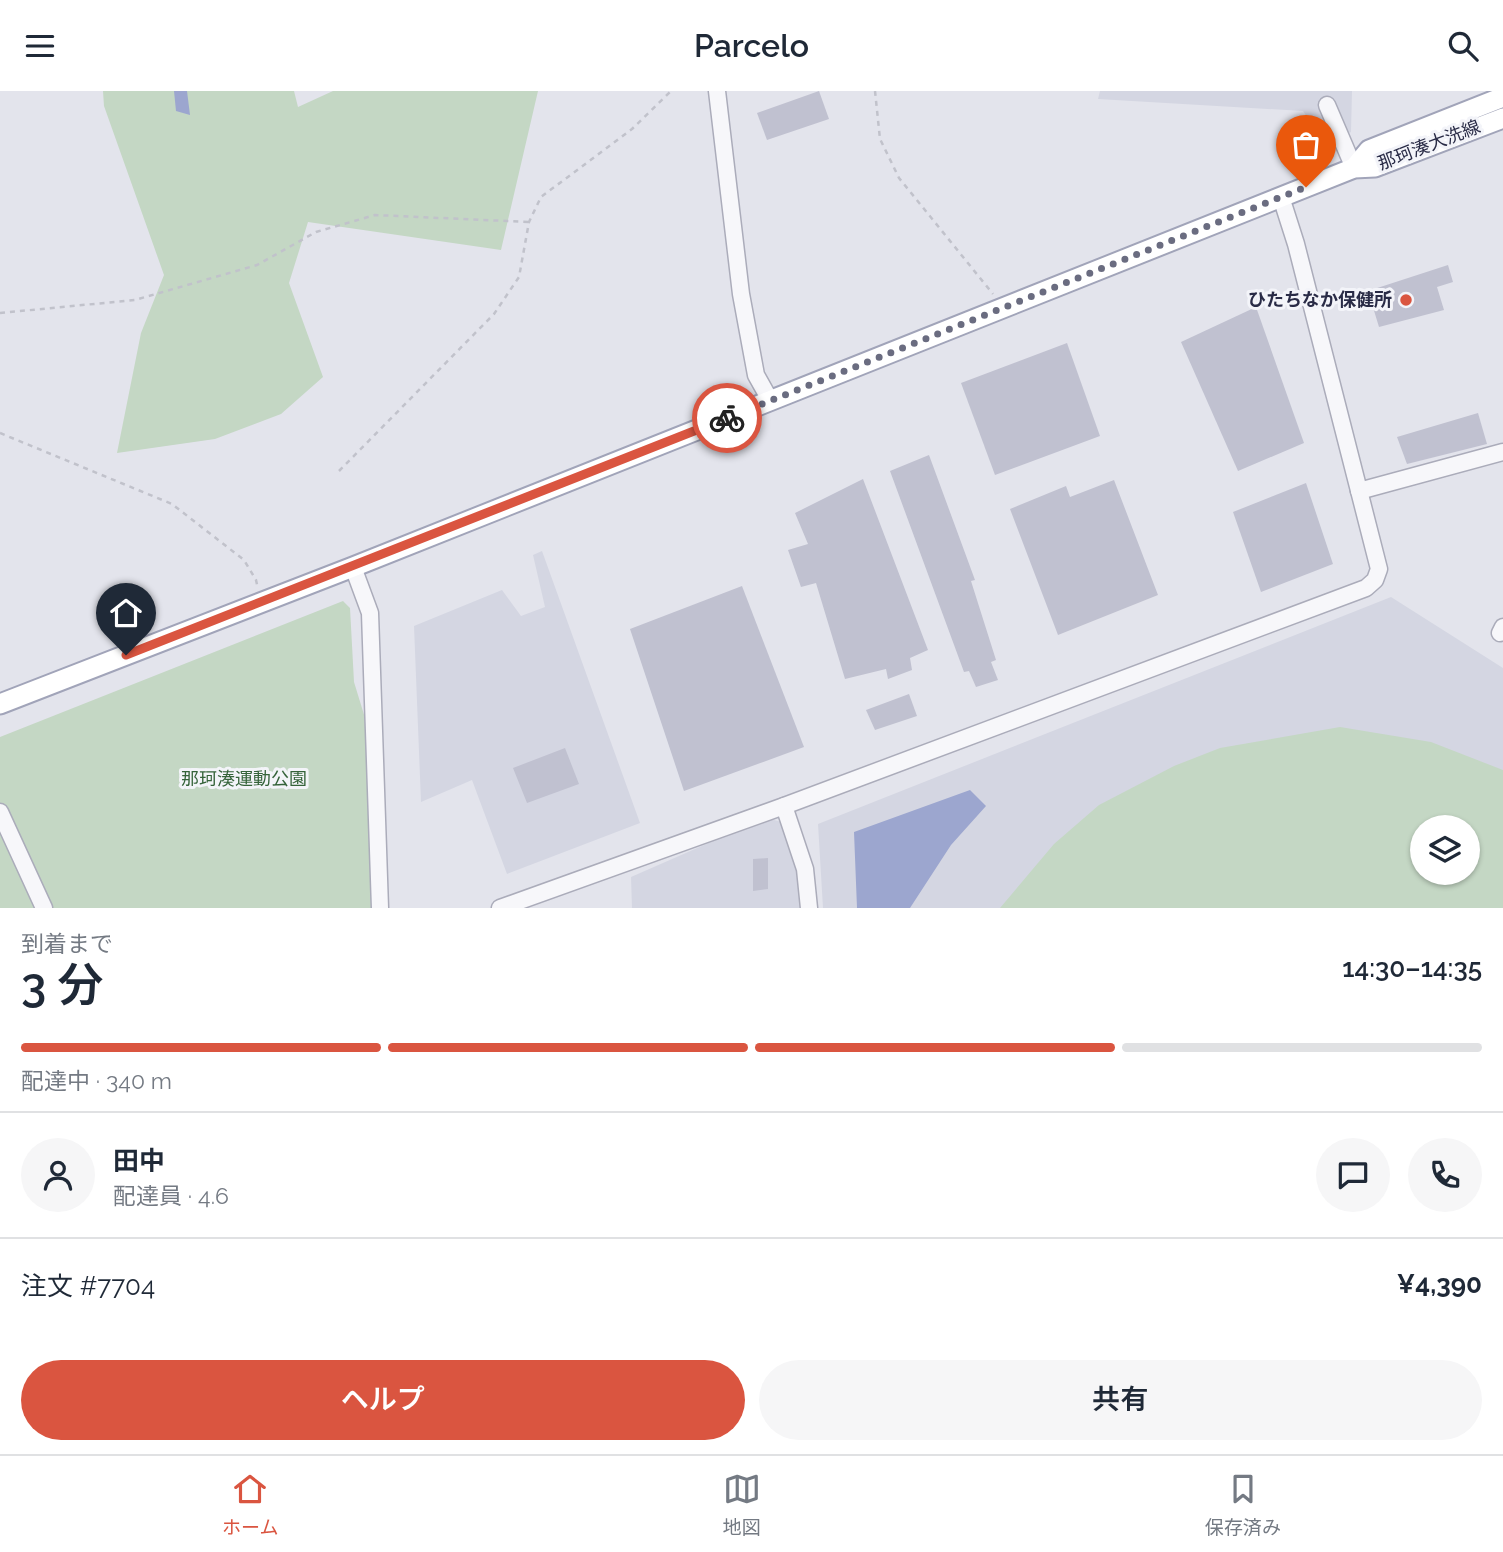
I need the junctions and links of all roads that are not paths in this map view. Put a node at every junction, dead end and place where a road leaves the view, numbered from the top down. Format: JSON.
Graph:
{"nodes":[{"id":1,"x":717,"y":91,"type":"edge"},
{"id":2,"x":1503,"y":97,"type":"edge"},
{"id":3,"x":1327,"y":105,"type":"dead end"},
{"id":4,"x":1503,"y":118,"type":"edge"},
{"id":5,"x":1354,"y":168,"type":"junction"},
{"id":6,"x":1281,"y":197,"type":"junction"},
{"id":7,"x":770,"y":400,"type":"junction"},
{"id":8,"x":1503,"y":452,"type":"edge"},
{"id":9,"x":1359,"y":491,"type":"junction"},
{"id":10,"x":353,"y":567,"type":"junction"},
{"id":11,"x":0,"y":704,"type":"edge"},
{"id":12,"x":784,"y":806,"type":"junction"},
{"id":13,"x":0,"y":811,"type":"edge"},
{"id":14,"x":44,"y":908,"type":"edge"},
{"id":15,"x":380,"y":908,"type":"edge"},
{"id":16,"x":500,"y":908,"type":"edge"},
{"id":17,"x":809,"y":908,"type":"edge"}],
"edges":[{"from":1,"to":7,"type":"street"},
{"from":2,"to":5,"type":"main road","name":"那珂湊大洗線"},
{"from":3,"to":5,"type":"street"},
{"from":4,"to":5,"type":"main road","name":"那珂湊大洗線"},
{"from":5,"to":6,"type":"main road","name":"那珂湊大洗線"},
{"from":6,"to":7,"type":"main road","name":"那珂湊大洗線"},
{"from":6,"to":9,"type":"street"},
{"from":7,"to":10,"type":"main road","name":"那珂湊大洗線"},
{"from":8,"to":9,"type":"street"},
{"from":9,"to":12,"type":"street"},
{"from":10,"to":11,"type":"main road","name":"那珂湊大洗線"},
{"from":10,"to":15,"type":"street"},
{"from":12,"to":16,"type":"street"},
{"from":12,"to":17,"type":"street"},
{"from":13,"to":14,"type":"street"}]}
